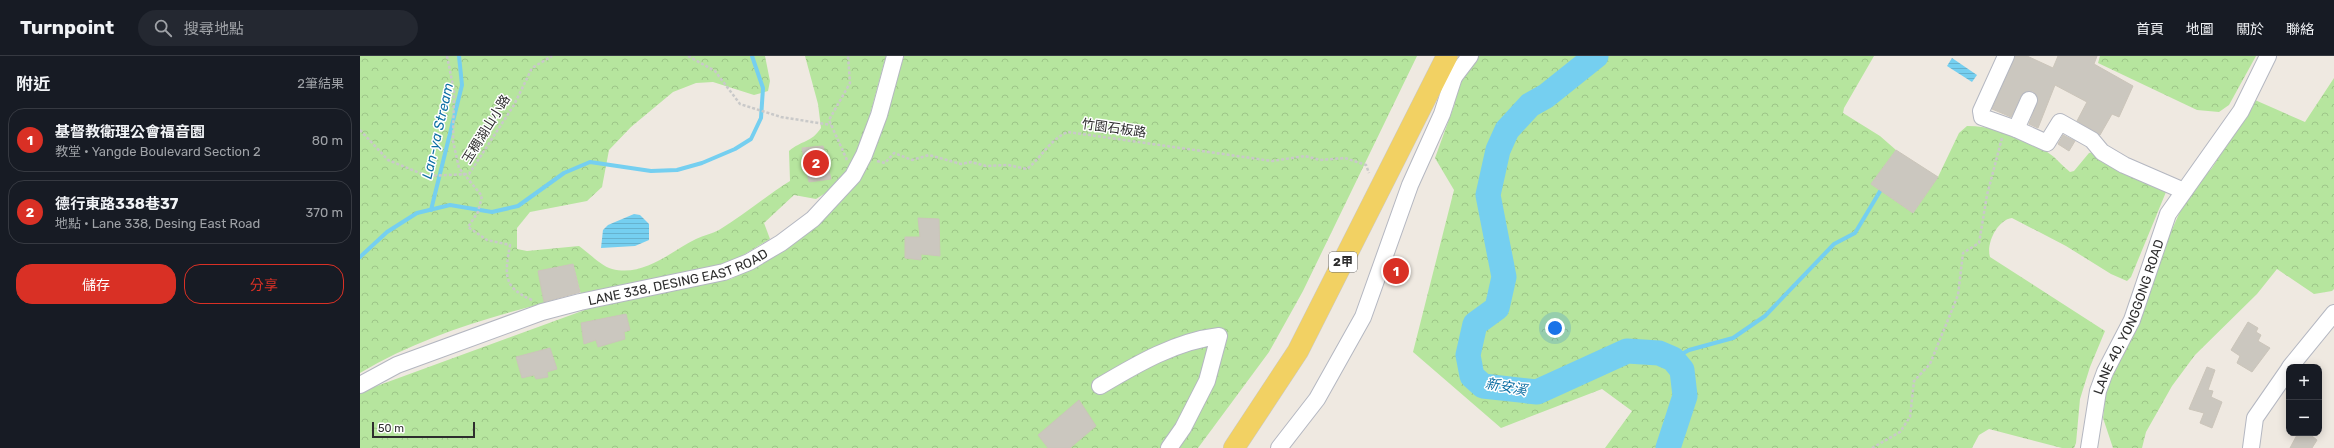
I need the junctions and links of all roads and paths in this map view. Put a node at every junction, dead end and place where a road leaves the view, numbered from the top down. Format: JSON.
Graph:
{"nodes":[{"id":1,"x":447,"y":56,"type":"edge"},
{"id":2,"x":552,"y":56,"type":"edge"},
{"id":3,"x":688,"y":56,"type":"edge"},
{"id":4,"x":848,"y":56,"type":"edge"},
{"id":5,"x":895,"y":56,"type":"edge"},
{"id":6,"x":1470,"y":56,"type":"edge"},
{"id":7,"x":2006,"y":56,"type":"edge"},
{"id":8,"x":2268,"y":56,"type":"edge"},
{"id":9,"x":1447,"y":68,"type":"edge"},
{"id":10,"x":2029,"y":100,"type":"dead end"},
{"id":11,"x":831,"y":125,"type":"junction"},
{"id":12,"x":2010,"y":127,"type":"junction"},
{"id":13,"x":360,"y":130,"type":"edge"},
{"id":14,"x":859,"y":164,"type":"junction"},
{"id":15,"x":1367,"y":176,"type":"dead end"},
{"id":16,"x":2184,"y":191,"type":"junction"},
{"id":17,"x":542,"y":312,"type":"junction"},
{"id":18,"x":2334,"y":313,"type":"edge"},
{"id":19,"x":2293,"y":364,"type":"edge"},
{"id":20,"x":2286,"y":374,"type":"edge"},
{"id":21,"x":360,"y":385,"type":"edge"},
{"id":22,"x":1100,"y":386,"type":"dead end"},
{"id":23,"x":1169,"y":448,"type":"edge"},
{"id":24,"x":1234,"y":448,"type":"edge"},
{"id":25,"x":1279,"y":448,"type":"edge"},
{"id":26,"x":1872,"y":448,"type":"edge"},
{"id":27,"x":2089,"y":448,"type":"edge"},
{"id":28,"x":2251,"y":448,"type":"edge"}],
"edges":[{"from":1,"to":17,"type":"path"},
{"from":2,"to":13,"type":"path","name":"玉稠湖山小路"},
{"from":3,"to":11,"type":"path"},
{"from":4,"to":11,"type":"path"},
{"from":5,"to":14,"type":"street","name":"LANE 338, DESING EAST ROAD"},
{"from":6,"to":9,"type":"street"},
{"from":7,"to":12,"type":"street"},
{"from":8,"to":16,"type":"street","name":"LANE 40, YONGGONG ROAD"},
{"from":9,"to":24,"type":"main road","number":"2甲"},
{"from":9,"to":25,"type":"street"},
{"from":10,"to":12,"type":"street"},
{"from":11,"to":14,"type":"path"},
{"from":12,"to":16,"type":"street"},
{"from":12,"to":26,"type":"path"},
{"from":14,"to":15,"type":"path","name":"竹園石板路"},
{"from":14,"to":17,"type":"street","name":"LANE 338, DESING EAST ROAD"},
{"from":16,"to":27,"type":"street","name":"LANE 40, YONGGONG ROAD"},
{"from":17,"to":21,"type":"street","name":"LANE 338, DESING EAST ROAD"},
{"from":18,"to":19,"type":"street"},
{"from":20,"to":28,"type":"street"},
{"from":22,"to":23,"type":"street"}]}
